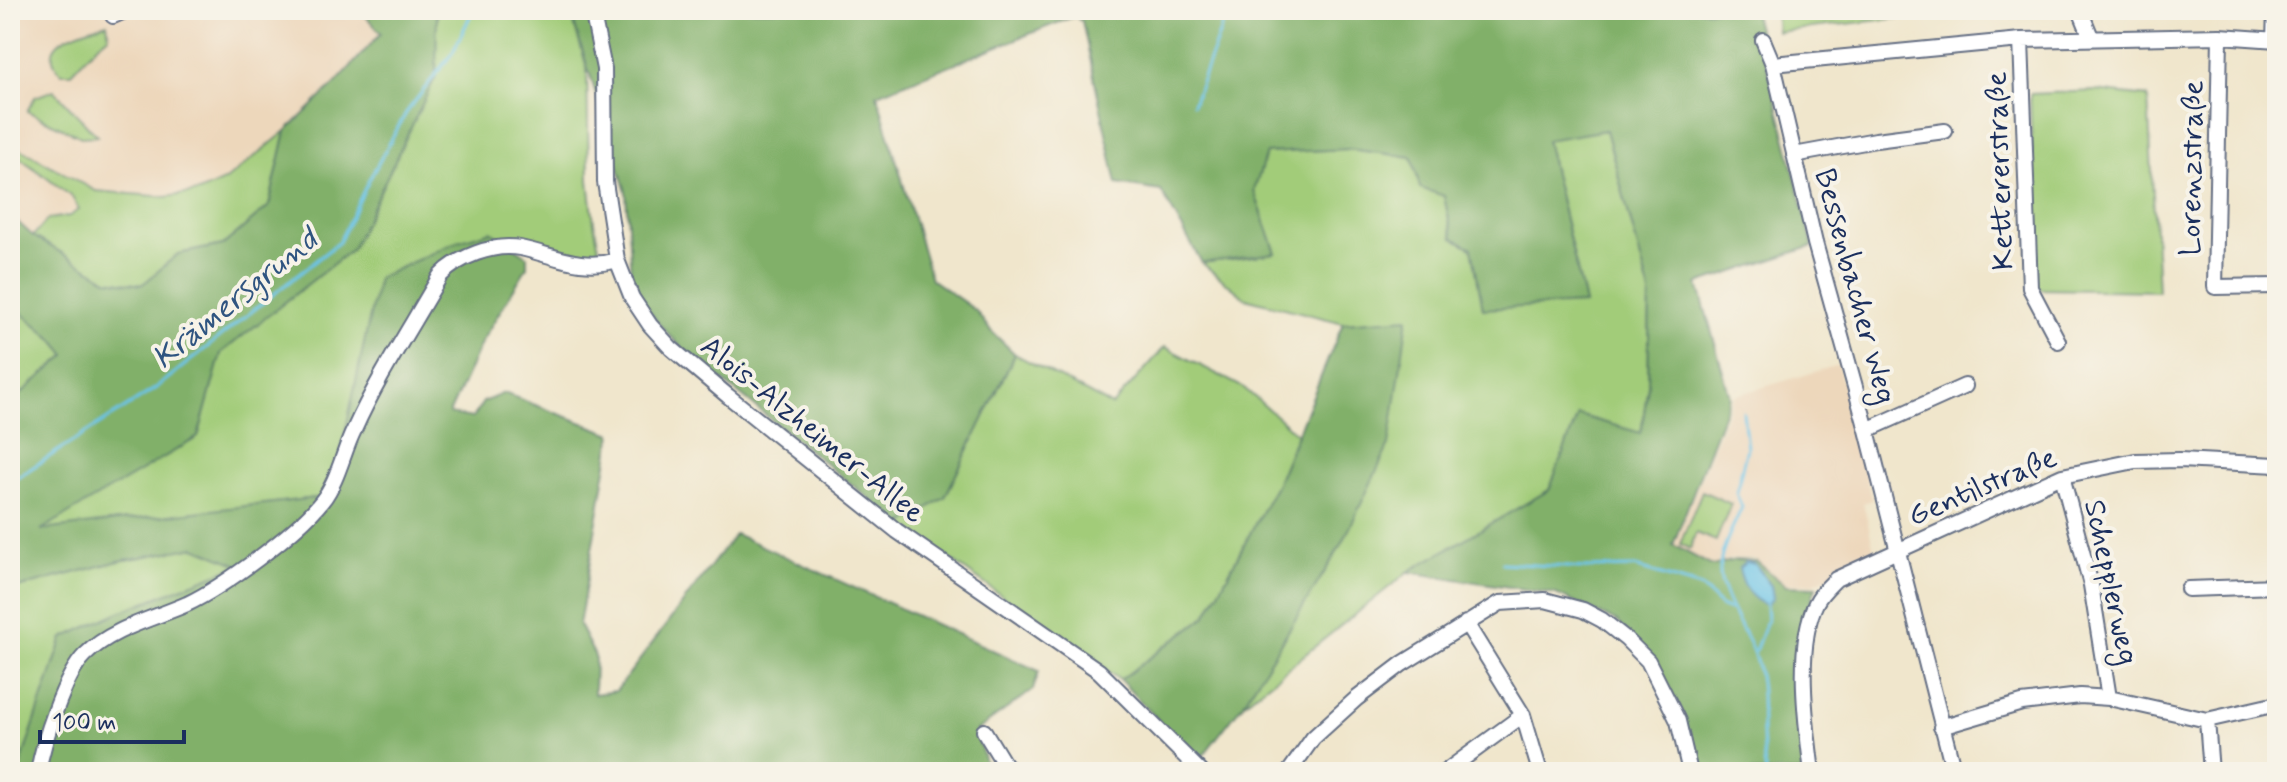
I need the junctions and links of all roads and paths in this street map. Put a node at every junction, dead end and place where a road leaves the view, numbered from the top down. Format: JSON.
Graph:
{"nodes":[{"id":1,"x":592,"y":10,"type":"edge"},
{"id":2,"x":2080,"y":10,"type":"edge"},
{"id":3,"x":2275,"y":10,"type":"edge"},
{"id":4,"x":2220,"y":36,"type":"junction"},
{"id":5,"x":2091,"y":37,"type":"junction"},
{"id":6,"x":1763,"y":40,"type":"dead end"},
{"id":7,"x":2021,"y":40,"type":"junction"},
{"id":8,"x":2276,"y":40,"type":"edge"},
{"id":9,"x":1773,"y":64,"type":"junction"},
{"id":10,"x":1945,"y":131,"type":"dead end"},
{"id":11,"x":1794,"y":155,"type":"junction"},
{"id":12,"x":617,"y":260,"type":"junction"},
{"id":13,"x":2277,"y":286,"type":"edge"},
{"id":14,"x":2058,"y":341,"type":"dead end"},
{"id":15,"x":1965,"y":386,"type":"dead end"},
{"id":16,"x":1867,"y":430,"type":"junction"},
{"id":17,"x":2277,"y":465,"type":"edge"},
{"id":18,"x":2062,"y":476,"type":"junction"},
{"id":19,"x":1898,"y":551,"type":"junction"},
{"id":20,"x":2277,"y":586,"type":"edge"},
{"id":21,"x":2188,"y":589,"type":"dead end"},
{"id":22,"x":1466,"y":623,"type":"junction"},
{"id":23,"x":2109,"y":698,"type":"junction"},
{"id":24,"x":2277,"y":704,"type":"edge"},
{"id":25,"x":1523,"y":715,"type":"junction"},
{"id":26,"x":2207,"y":720,"type":"junction"},
{"id":27,"x":1941,"y":727,"type":"junction"},
{"id":28,"x":984,"y":731,"type":"dead end"},
{"id":29,"x":38,"y":772,"type":"edge"},
{"id":30,"x":1009,"y":772,"type":"edge"},
{"id":31,"x":1201,"y":772,"type":"edge"},
{"id":32,"x":1289,"y":772,"type":"edge"},
{"id":33,"x":1445,"y":772,"type":"edge"},
{"id":34,"x":1540,"y":772,"type":"edge"},
{"id":35,"x":1690,"y":772,"type":"edge"},
{"id":36,"x":1812,"y":772,"type":"edge"},
{"id":37,"x":1954,"y":772,"type":"edge"},
{"id":38,"x":2211,"y":772,"type":"edge"}],
"edges":[{"from":1,"to":12,"type":"street","name":"Alois-Alzheimer-Allee"},
{"from":2,"to":5,"type":"street"},
{"from":3,"to":8,"type":"street"},
{"from":4,"to":5,"type":"street"},
{"from":4,"to":8,"type":"street"},
{"from":4,"to":13,"type":"street","name":"Lorenzstraße"},
{"from":5,"to":7,"type":"street"},
{"from":6,"to":9,"type":"street","name":"Bessenbacher Weg"},
{"from":7,"to":9,"type":"street"},
{"from":7,"to":14,"type":"street","name":"Kettererstraße"},
{"from":9,"to":11,"type":"street","name":"Bessenbacher Weg"},
{"from":10,"to":11,"type":"street","name":"Bessenbacher Weg"},
{"from":11,"to":16,"type":"street","name":"Bessenbacher Weg"},
{"from":12,"to":29,"type":"street"},
{"from":12,"to":31,"type":"street","name":"Alois-Alzheimer-Allee"},
{"from":15,"to":16,"type":"street","name":"Bessenbacher Weg"},
{"from":16,"to":19,"type":"street","name":"Bessenbacher Weg"},
{"from":17,"to":18,"type":"street","name":"Gentilstraße"},
{"from":18,"to":19,"type":"street","name":"Gentilstraße"},
{"from":18,"to":23,"type":"street","name":"Schepplerweg"},
{"from":19,"to":27,"type":"street","name":"Bessenbacher Weg"},
{"from":19,"to":36,"type":"street","name":"Gentilstraße"},
{"from":20,"to":21,"type":"street"},
{"from":22,"to":25,"type":"street"},
{"from":22,"to":32,"type":"street"},
{"from":22,"to":35,"type":"street"},
{"from":23,"to":26,"type":"street"},
{"from":23,"to":27,"type":"street"},
{"from":24,"to":26,"type":"street"},
{"from":25,"to":33,"type":"street"},
{"from":25,"to":34,"type":"street"},
{"from":26,"to":38,"type":"street"},
{"from":27,"to":37,"type":"street","name":"Bessenbacher Weg"},
{"from":28,"to":30,"type":"street"}]}
